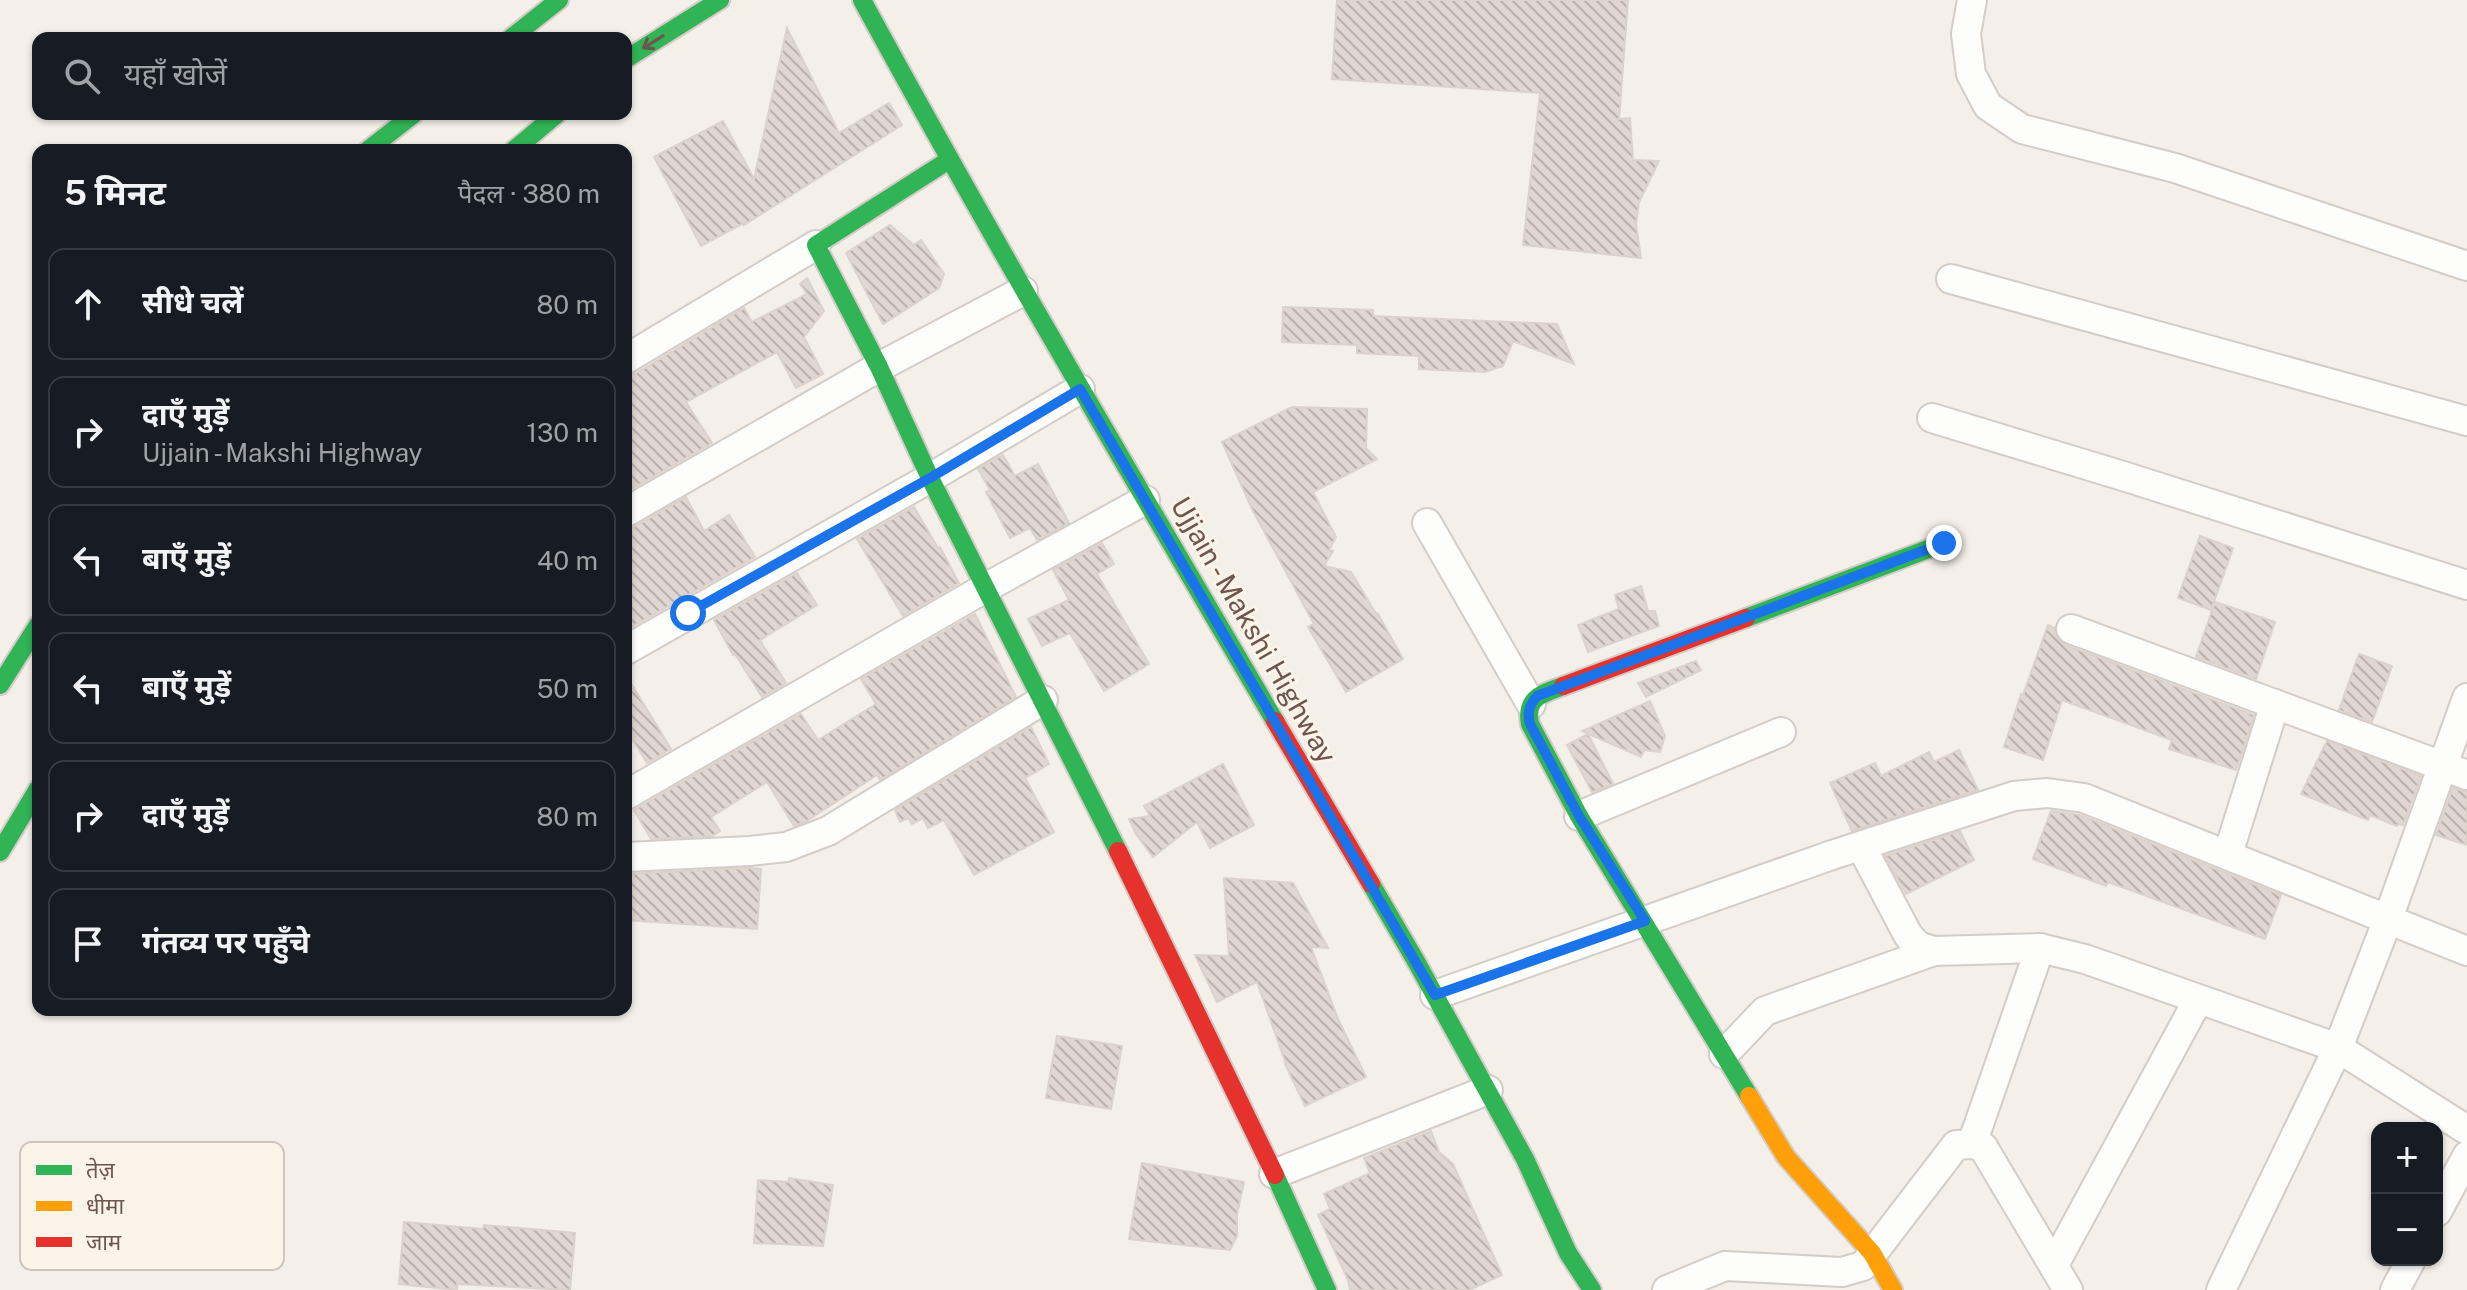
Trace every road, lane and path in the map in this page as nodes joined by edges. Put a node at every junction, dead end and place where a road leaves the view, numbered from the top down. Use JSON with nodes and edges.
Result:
{"nodes":[{"id":1,"x":559,"y":0,"type":"edge"},
{"id":2,"x":720,"y":0,"type":"edge"},
{"id":3,"x":862,"y":0,"type":"edge"},
{"id":4,"x":1972,"y":0,"type":"edge"},
{"id":5,"x":519,"y":32,"type":"edge"},
{"id":6,"x":632,"y":55,"type":"edge"},
{"id":7,"x":406,"y":120,"type":"edge"},
{"id":8,"x":550,"y":120,"type":"edge"},
{"id":9,"x":376,"y":144,"type":"edge"},
{"id":10,"x":521,"y":144,"type":"edge"},
{"id":11,"x":949,"y":160,"type":"junction"},
{"id":12,"x":816,"y":245,"type":"junction"},
{"id":13,"x":2467,"y":266,"type":"edge"},
{"id":14,"x":1951,"y":279,"type":"dead end"},
{"id":15,"x":1023,"y":291,"type":"junction"},
{"id":16,"x":632,"y":355,"type":"edge"},
{"id":17,"x":879,"y":367,"type":"junction"},
{"id":18,"x":1080,"y":389,"type":"junction"},
{"id":19,"x":1932,"y":418,"type":"dead end"},
{"id":20,"x":2467,"y":421,"type":"edge"},
{"id":21,"x":930,"y":478,"type":"junction"},
{"id":22,"x":1145,"y":500,"type":"junction"},
{"id":23,"x":632,"y":509,"type":"edge"},
{"id":24,"x":1427,"y":523,"type":"dead end"},
{"id":25,"x":1944,"y":543,"type":"dead end"},
{"id":26,"x":2467,"y":585,"type":"edge"},
{"id":27,"x":987,"y":587,"type":"junction"},
{"id":28,"x":2071,"y":629,"type":"dead end"},
{"id":29,"x":32,"y":634,"type":"edge"},
{"id":30,"x":632,"y":647,"type":"edge"},
{"id":31,"x":0,"y":685,"type":"edge"},
{"id":32,"x":2467,"y":698,"type":"edge"},
{"id":33,"x":1043,"y":700,"type":"junction"},
{"id":34,"x":1531,"y":704,"type":"junction"},
{"id":35,"x":2275,"y":704,"type":"junction"},
{"id":36,"x":1781,"y":732,"type":"dead end"},
{"id":37,"x":2455,"y":770,"type":"edge"},
{"id":38,"x":632,"y":792,"type":"edge"},
{"id":39,"x":32,"y":799,"type":"edge"},
{"id":40,"x":1579,"y":816,"type":"junction"},
{"id":41,"x":1861,"y":846,"type":"junction"},
{"id":42,"x":0,"y":852,"type":"edge"},
{"id":43,"x":2228,"y":854,"type":"junction"},
{"id":44,"x":632,"y":857,"type":"edge"},
{"id":45,"x":2388,"y":917,"type":"junction"},
{"id":46,"x":1645,"y":921,"type":"junction"},
{"id":47,"x":2040,"y":948,"type":"junction"},
{"id":48,"x":1934,"y":951,"type":"junction"},
{"id":49,"x":2467,"y":951,"type":"edge"},
{"id":50,"x":1435,"y":995,"type":"junction"},
{"id":51,"x":2198,"y":1000,"type":"junction"},
{"id":52,"x":2338,"y":1048,"type":"junction"},
{"id":53,"x":1724,"y":1054,"type":"junction"},
{"id":54,"x":1488,"y":1090,"type":"junction"},
{"id":55,"x":2467,"y":1130,"type":"edge"},
{"id":56,"x":1972,"y":1144,"type":"junction"},
{"id":57,"x":2467,"y":1156,"type":"edge"},
{"id":58,"x":1274,"y":1174,"type":"junction"},
{"id":59,"x":2443,"y":1201,"type":"edge"},
{"id":60,"x":1872,"y":1253,"type":"junction"},
{"id":61,"x":2054,"y":1265,"type":"junction"},
{"id":62,"x":2408,"y":1266,"type":"edge"},
{"id":63,"x":2230,"y":1286,"type":"edge"},
{"id":64,"x":1327,"y":1290,"type":"edge"},
{"id":65,"x":1592,"y":1290,"type":"edge"},
{"id":66,"x":1667,"y":1290,"type":"edge"},
{"id":67,"x":1893,"y":1290,"type":"edge"},
{"id":68,"x":2068,"y":1290,"type":"edge"},
{"id":69,"x":2395,"y":1290,"type":"edge"}],
"edges":[{"from":1,"to":5,"type":"main road"},
{"from":2,"to":6,"type":"main road","one_way":true},
{"from":3,"to":11,"type":"main road","name":"Ujjain - Makshi Highway"},
{"from":4,"to":13,"type":"street"},
{"from":7,"to":9,"type":"main road"},
{"from":8,"to":10,"type":"main road"},
{"from":11,"to":12,"type":"main road"},
{"from":11,"to":15,"type":"main road","name":"Ujjain - Makshi Highway"},
{"from":12,"to":16,"type":"street"},
{"from":12,"to":17,"type":"main road"},
{"from":14,"to":20,"type":"street"},
{"from":15,"to":17,"type":"street"},
{"from":15,"to":18,"type":"main road","name":"Ujjain - Makshi Highway"},
{"from":17,"to":21,"type":"main road"},
{"from":17,"to":23,"type":"street"},
{"from":18,"to":21,"type":"street"},
{"from":18,"to":22,"type":"main road","name":"Ujjain - Makshi Highway"},
{"from":19,"to":26,"type":"street"},
{"from":21,"to":27,"type":"main road"},
{"from":21,"to":30,"type":"street"},
{"from":22,"to":27,"type":"street"},
{"from":22,"to":50,"type":"main road","name":"Ujjain - Makshi Highway"},
{"from":24,"to":34,"type":"street"},
{"from":25,"to":34,"type":"main road"},
{"from":27,"to":33,"type":"main road"},
{"from":27,"to":38,"type":"street"},
{"from":28,"to":35,"type":"street"},
{"from":29,"to":31,"type":"main road"},
{"from":32,"to":37,"type":"street"},
{"from":33,"to":44,"type":"street"},
{"from":33,"to":58,"type":"main road"},
{"from":34,"to":40,"type":"main road"},
{"from":35,"to":37,"type":"street"},
{"from":35,"to":43,"type":"street"},
{"from":36,"to":40,"type":"street"},
{"from":37,"to":45,"type":"street"},
{"from":39,"to":42,"type":"main road"},
{"from":40,"to":46,"type":"main road"},
{"from":41,"to":43,"type":"street"},
{"from":41,"to":46,"type":"street"},
{"from":41,"to":48,"type":"street"},
{"from":43,"to":45,"type":"street"},
{"from":45,"to":49,"type":"street"},
{"from":45,"to":52,"type":"street"},
{"from":46,"to":50,"type":"street"},
{"from":46,"to":53,"type":"main road"},
{"from":47,"to":48,"type":"street"},
{"from":47,"to":51,"type":"street"},
{"from":47,"to":56,"type":"street"},
{"from":48,"to":53,"type":"street"},
{"from":50,"to":54,"type":"main road","name":"Ujjain - Makshi Highway"},
{"from":51,"to":52,"type":"street"},
{"from":51,"to":61,"type":"street"},
{"from":52,"to":55,"type":"street"},
{"from":52,"to":63,"type":"street"},
{"from":53,"to":60,"type":"main road"},
{"from":54,"to":58,"type":"street"},
{"from":54,"to":65,"type":"main road","name":"Ujjain - Makshi Highway"},
{"from":56,"to":60,"type":"street"},
{"from":56,"to":61,"type":"street"},
{"from":57,"to":59,"type":"street"},
{"from":58,"to":64,"type":"main road"},
{"from":60,"to":66,"type":"street"},
{"from":60,"to":67,"type":"main road"},
{"from":61,"to":68,"type":"street"},
{"from":62,"to":69,"type":"street"}]}
